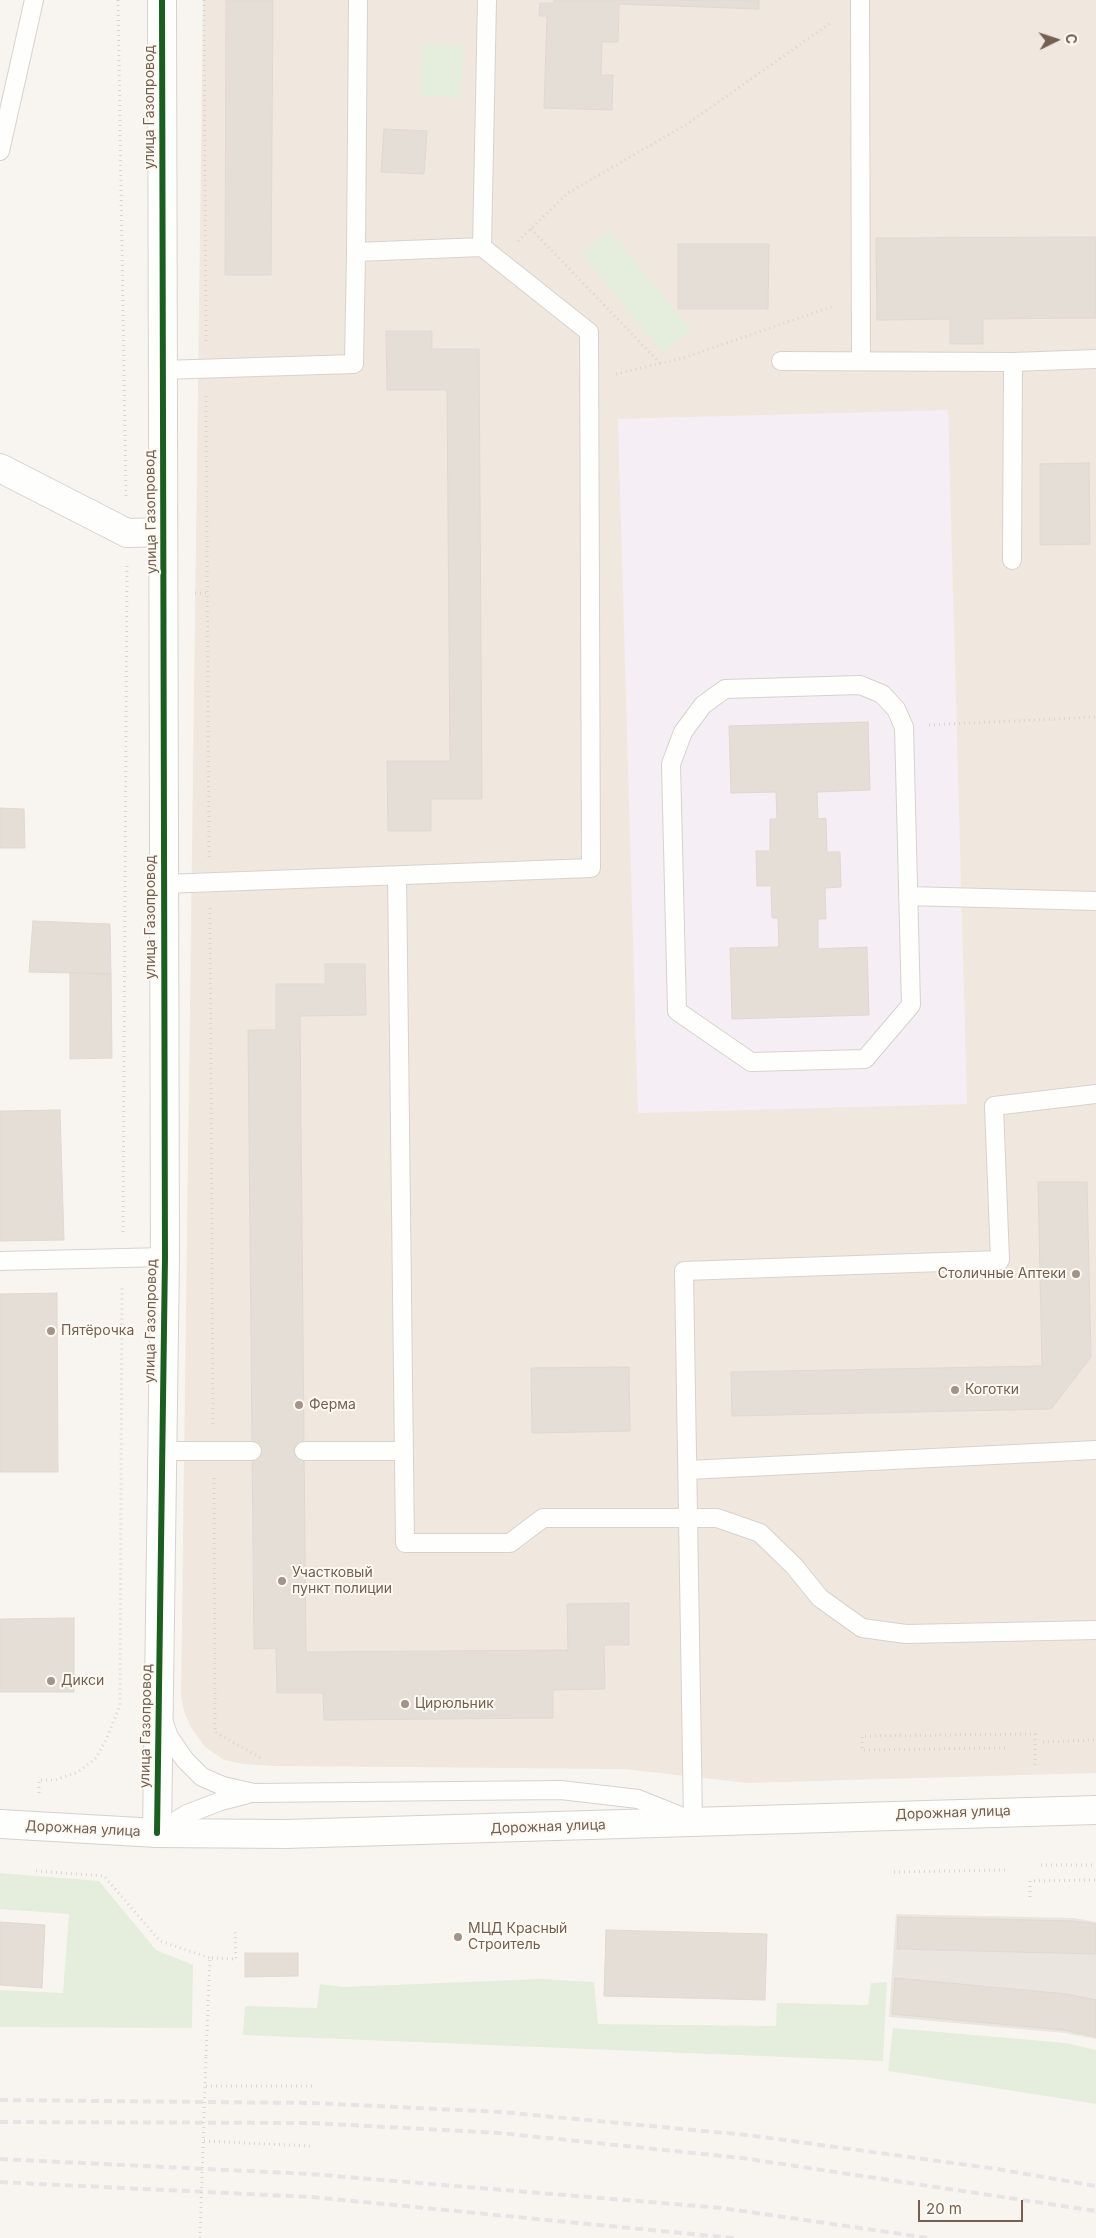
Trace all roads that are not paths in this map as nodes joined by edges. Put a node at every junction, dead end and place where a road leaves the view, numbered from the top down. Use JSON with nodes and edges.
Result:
{"nodes":[{"id":1,"x":34,"y":0,"type":"edge"},
{"id":2,"x":162,"y":0,"type":"edge"},
{"id":3,"x":358,"y":0,"type":"edge"},
{"id":4,"x":487,"y":0,"type":"edge"},
{"id":5,"x":860,"y":1,"type":"edge"},
{"id":6,"x":0,"y":151,"type":"edge"},
{"id":7,"x":482,"y":247,"type":"junction"},
{"id":8,"x":356,"y":252,"type":"junction"},
{"id":9,"x":1096,"y":359,"type":"edge"},
{"id":10,"x":782,"y":361,"type":"dead end"},
{"id":11,"x":861,"y":361,"type":"junction"},
{"id":12,"x":1013,"y":362,"type":"junction"},
{"id":13,"x":162,"y":370,"type":"junction"},
{"id":14,"x":0,"y":468,"type":"edge"},
{"id":15,"x":163,"y":532,"type":"junction"},
{"id":16,"x":1012,"y":560,"type":"dead end"},
{"id":17,"x":397,"y":875,"type":"junction"},
{"id":18,"x":164,"y":884,"type":"junction"},
{"id":19,"x":908,"y":896,"type":"junction"},
{"id":20,"x":1096,"y":901,"type":"edge"},
{"id":21,"x":1096,"y":1094,"type":"edge"},
{"id":22,"x":165,"y":1257,"type":"junction"},
{"id":23,"x":0,"y":1261,"type":"edge"},
{"id":24,"x":1096,"y":1450,"type":"edge"},
{"id":25,"x":252,"y":1451,"type":"dead end"},
{"id":26,"x":304,"y":1451,"type":"dead end"},
{"id":27,"x":404,"y":1451,"type":"junction"},
{"id":28,"x":162,"y":1452,"type":"junction"},
{"id":29,"x":688,"y":1470,"type":"junction"},
{"id":30,"x":689,"y":1518,"type":"junction"},
{"id":31,"x":1096,"y":1630,"type":"edge"},
{"id":32,"x":158,"y":1705,"type":"junction"},
{"id":33,"x":254,"y":1793,"type":"junction"},
{"id":34,"x":1096,"y":1810,"type":"edge"},
{"id":35,"x":693,"y":1821,"type":"junction"},
{"id":36,"x":0,"y":1824,"type":"edge"},
{"id":37,"x":157,"y":1833,"type":"junction"}],
"edges":[{"from":1,"to":6,"type":"lane"},
{"from":2,"to":13,"type":"street","name":"улица Газопровод"},
{"from":3,"to":8,"type":"lane"},
{"from":4,"to":7,"type":"lane"},
{"from":5,"to":11,"type":"lane"},
{"from":7,"to":8,"type":"lane"},
{"from":7,"to":17,"type":"lane"},
{"from":8,"to":13,"type":"lane"},
{"from":9,"to":12,"type":"lane"},
{"from":10,"to":11,"type":"lane"},
{"from":11,"to":12,"type":"lane"},
{"from":12,"to":16,"type":"lane"},
{"from":13,"to":15,"type":"street","name":"улица Газопровод"},
{"from":14,"to":15,"type":"street"},
{"from":15,"to":18,"type":"street","name":"улица Газопровод"},
{"from":17,"to":18,"type":"lane"},
{"from":17,"to":27,"type":"lane"},
{"from":18,"to":22,"type":"street","name":"улица Газопровод"},
{"from":19,"to":19,"type":"lane"},
{"from":19,"to":20,"type":"lane"},
{"from":21,"to":29,"type":"lane"},
{"from":22,"to":23,"type":"lane"},
{"from":22,"to":28,"type":"street","name":"улица Газопровод"},
{"from":24,"to":29,"type":"lane"},
{"from":25,"to":28,"type":"lane"},
{"from":26,"to":27,"type":"lane"},
{"from":27,"to":30,"type":"lane"},
{"from":28,"to":32,"type":"street","name":"улица Газопровод"},
{"from":29,"to":30,"type":"lane"},
{"from":30,"to":31,"type":"lane"},
{"from":30,"to":35,"type":"lane"},
{"from":32,"to":33,"type":"lane"},
{"from":32,"to":37,"type":"street","name":"улица Газопровод"},
{"from":33,"to":35,"type":"lane"},
{"from":33,"to":37,"type":"lane"},
{"from":34,"to":35,"type":"street","name":"Дорожная улица"},
{"from":35,"to":37,"type":"street","name":"Дорожная улица"},
{"from":36,"to":37,"type":"street","name":"Дорожная улица"}]}
